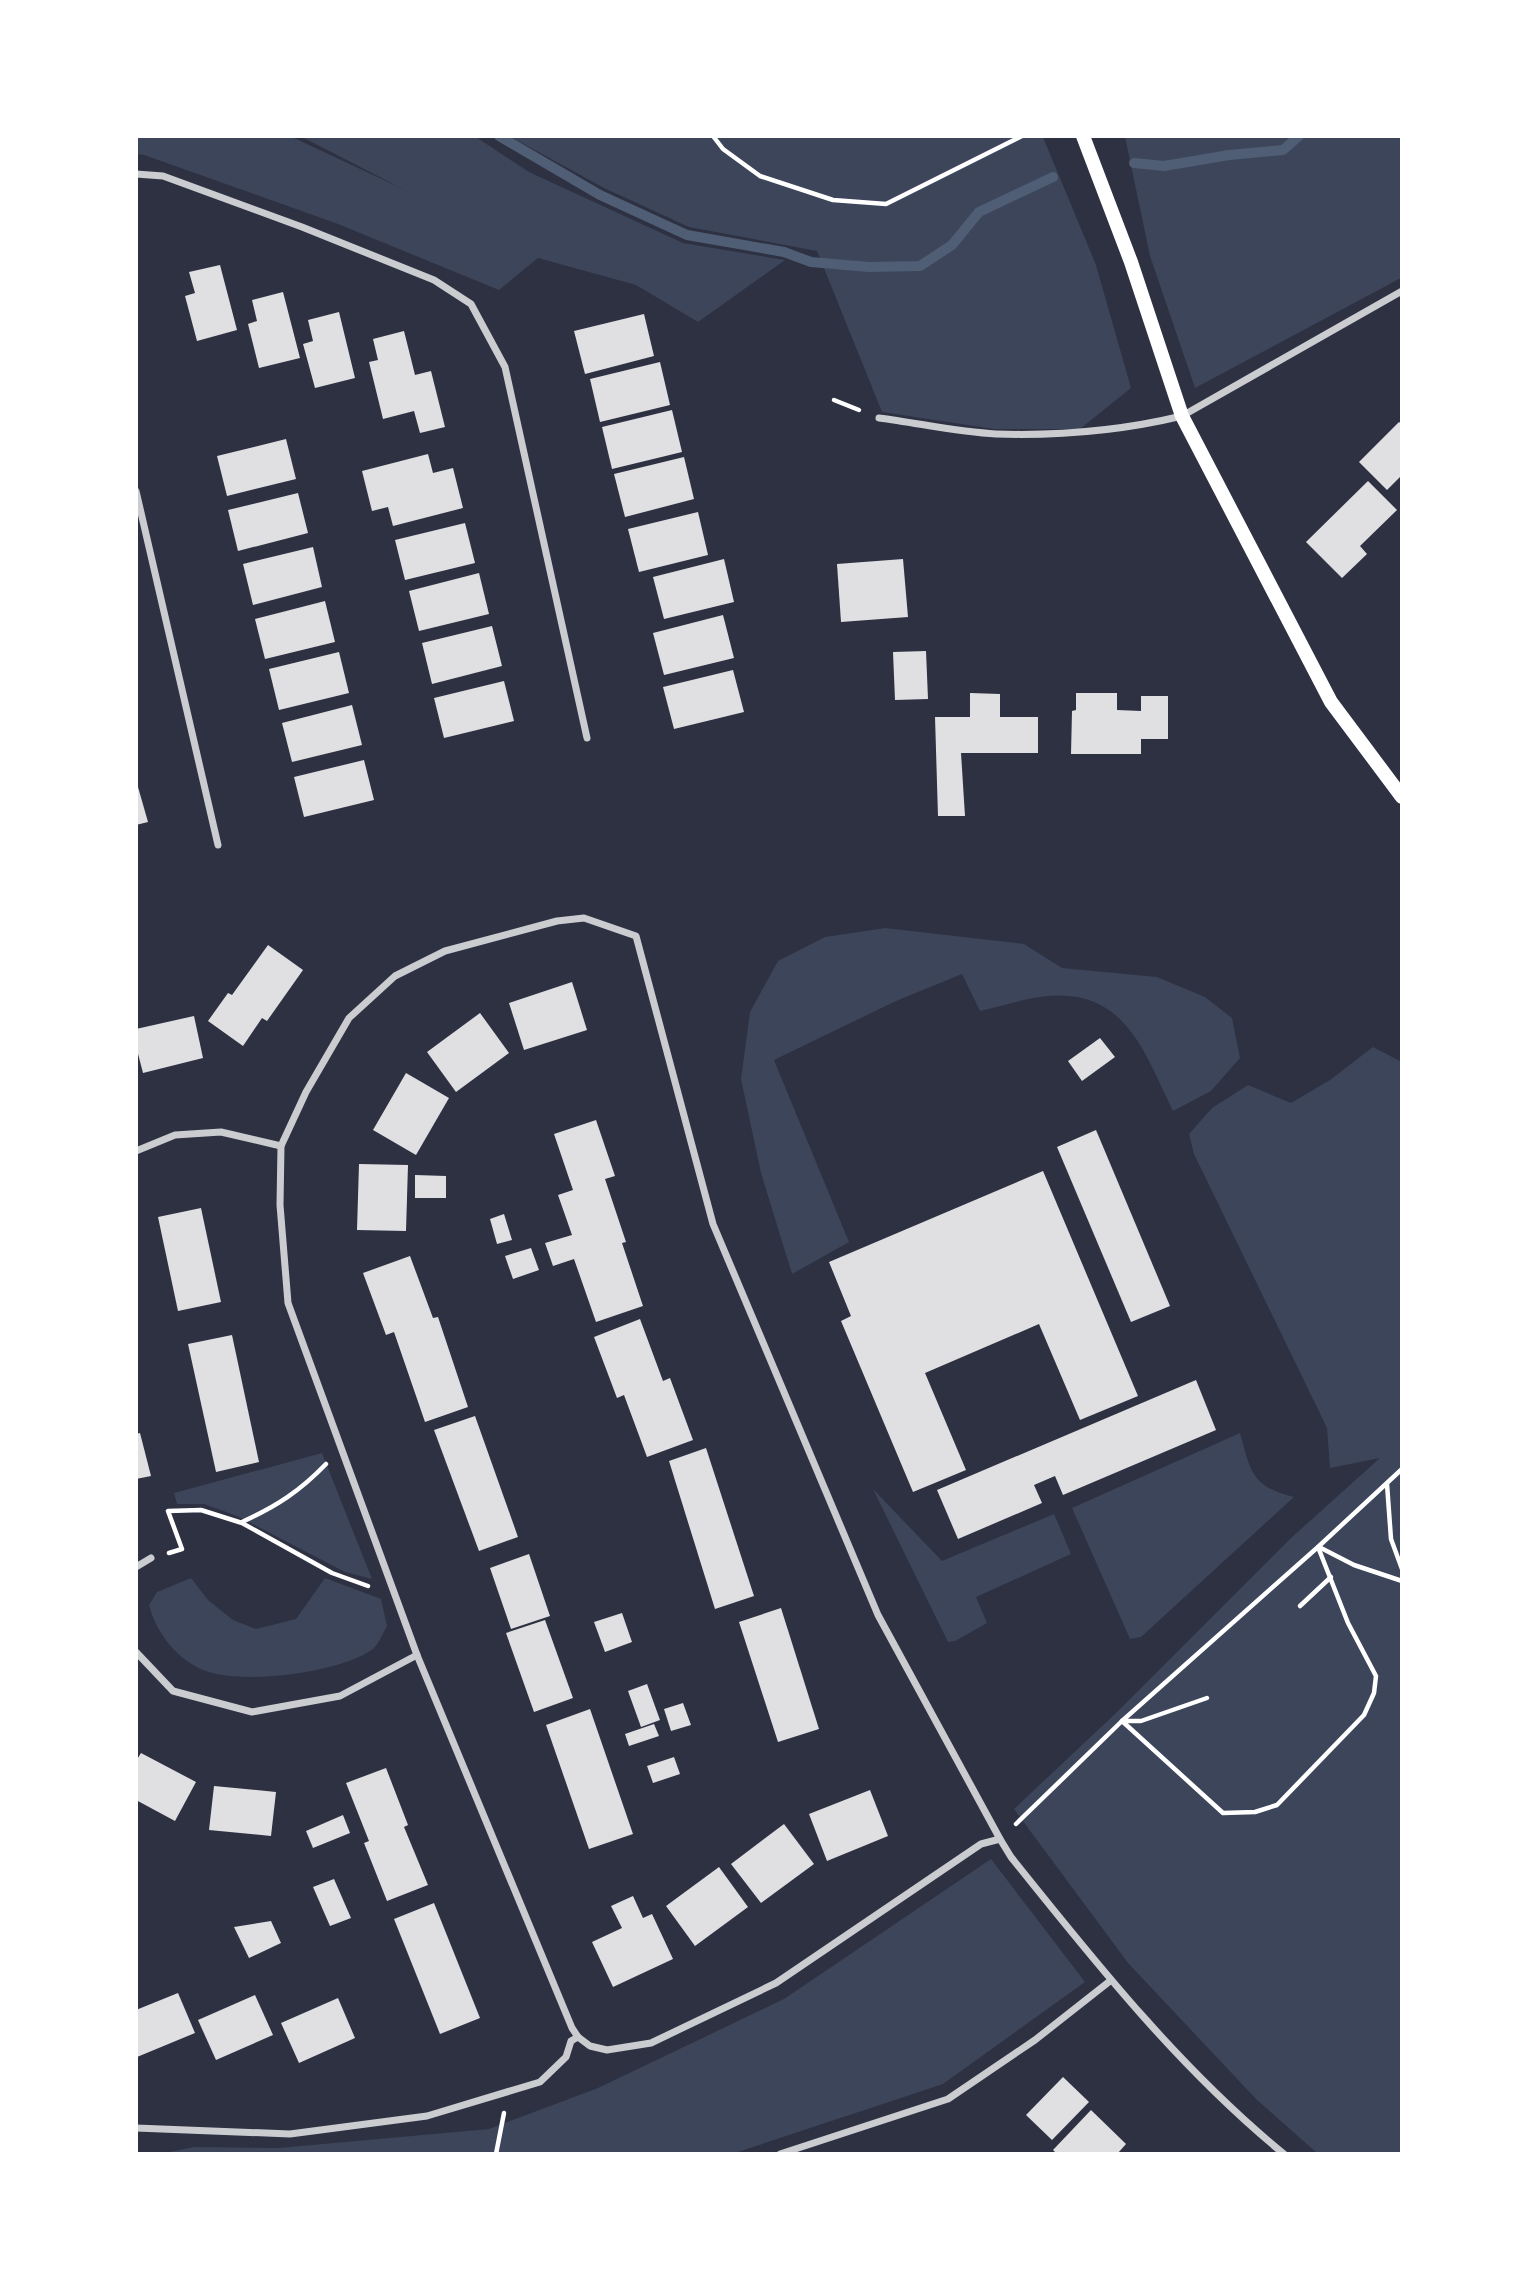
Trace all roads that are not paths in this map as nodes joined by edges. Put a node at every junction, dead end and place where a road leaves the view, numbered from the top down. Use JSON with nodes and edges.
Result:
{"nodes":[{"id":1,"x":1083,"y":136,"type":"edge"},
{"id":2,"x":136,"y":174,"type":"edge"},
{"id":3,"x":1402,"y":291,"type":"edge"},
{"id":4,"x":1182,"y":416,"type":"junction"},
{"id":5,"x":879,"y":418,"type":"dead end"},
{"id":6,"x":136,"y":491,"type":"edge"},
{"id":7,"x":587,"y":738,"type":"dead end"},
{"id":8,"x":1402,"y":797,"type":"edge"},
{"id":9,"x":218,"y":845,"type":"dead end"},
{"id":10,"x":281,"y":1146,"type":"junction"},
{"id":11,"x":136,"y":1151,"type":"edge"},
{"id":12,"x":151,"y":1558,"type":"road end"},
{"id":13,"x":136,"y":1567,"type":"edge"},
{"id":14,"x":136,"y":1652,"type":"edge"},
{"id":15,"x":417,"y":1656,"type":"junction"},
{"id":16,"x":1000,"y":1839,"type":"junction"},
{"id":17,"x":1110,"y":1981,"type":"junction"},
{"id":18,"x":578,"y":2037,"type":"junction"},
{"id":19,"x":136,"y":2128,"type":"edge"},
{"id":20,"x":780,"y":2154,"type":"edge"},
{"id":21,"x":1284,"y":2154,"type":"edge"}],
"edges":[{"from":1,"to":4,"type":"main road"},
{"from":2,"to":7,"type":"street"},
{"from":3,"to":4,"type":"street"},
{"from":4,"to":5,"type":"street"},
{"from":4,"to":8,"type":"main road"},
{"from":6,"to":9,"type":"street"},
{"from":10,"to":11,"type":"street"},
{"from":10,"to":15,"type":"street"},
{"from":10,"to":16,"type":"street"},
{"from":12,"to":13,"type":"street"},
{"from":14,"to":15,"type":"street"},
{"from":15,"to":18,"type":"street"},
{"from":16,"to":17,"type":"street"},
{"from":16,"to":18,"type":"street"},
{"from":17,"to":20,"type":"street"},
{"from":17,"to":21,"type":"street"},
{"from":18,"to":19,"type":"street"}]}
